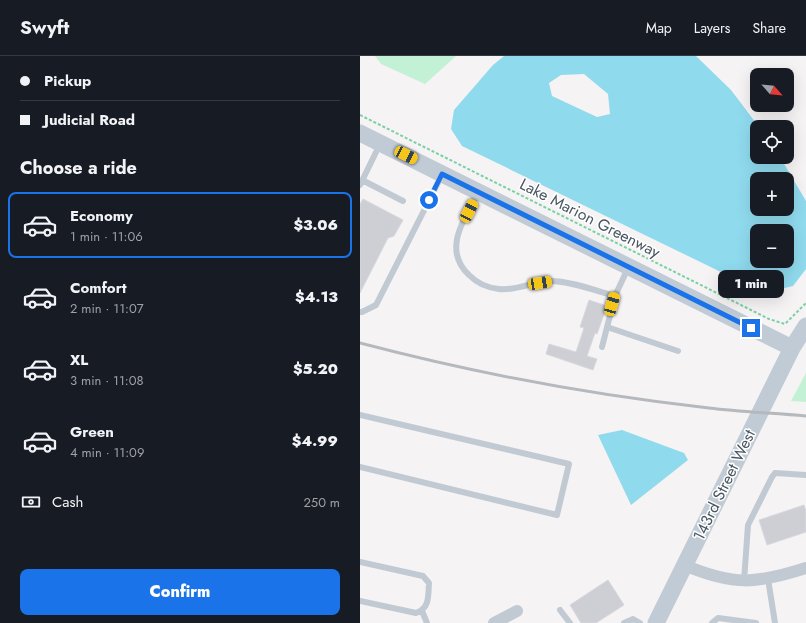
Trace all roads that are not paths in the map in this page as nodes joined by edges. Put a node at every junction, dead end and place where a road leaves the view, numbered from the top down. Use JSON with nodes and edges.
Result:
{"nodes":[{"id":1,"x":360,"y":133,"type":"edge"},
{"id":2,"x":381,"y":143,"type":"junction"},
{"id":3,"x":442,"y":174,"type":"junction"},
{"id":4,"x":361,"y":182,"type":"edge"},
{"id":5,"x":478,"y":192,"type":"junction"},
{"id":6,"x":403,"y":201,"type":"dead end"},
{"id":7,"x":629,"y":267,"type":"junction"},
{"id":8,"x":615,"y":296,"type":"junction"},
{"id":9,"x":360,"y":312,"type":"edge"},
{"id":10,"x":806,"y":326,"type":"edge"},
{"id":11,"x":607,"y":327,"type":"junction"},
{"id":12,"x":602,"y":347,"type":"dead end"},
{"id":13,"x":792,"y":348,"type":"junction"},
{"id":14,"x":678,"y":351,"type":"dead end"},
{"id":15,"x":360,"y":415,"type":"edge"},
{"id":16,"x":360,"y":467,"type":"edge"},
{"id":17,"x":806,"y":475,"type":"edge"},
{"id":18,"x":360,"y":562,"type":"edge"},
{"id":19,"x":684,"y":565,"type":"junction"},
{"id":20,"x":806,"y":568,"type":"edge"},
{"id":21,"x":768,"y":579,"type":"junction"},
{"id":22,"x":744,"y":581,"type":"junction"},
{"id":23,"x":360,"y":601,"type":"edge"},
{"id":24,"x":560,"y":610,"type":"dead end"},
{"id":25,"x":422,"y":611,"type":"junction"},
{"id":26,"x":517,"y":611,"type":"dead end"},
{"id":27,"x":427,"y":623,"type":"edge"},
{"id":28,"x":494,"y":623,"type":"edge"},
{"id":29,"x":570,"y":623,"type":"edge"},
{"id":30,"x":624,"y":623,"type":"edge"},
{"id":31,"x":640,"y":623,"type":"edge"},
{"id":32,"x":656,"y":623,"type":"edge"},
{"id":33,"x":712,"y":623,"type":"edge"},
{"id":34,"x":756,"y":623,"type":"edge"},
{"id":35,"x":775,"y":623,"type":"edge"}],
"edges":[{"from":1,"to":2,"type":"street"},
{"from":2,"to":3,"type":"street"},
{"from":2,"to":4,"type":"lane"},
{"from":3,"to":5,"type":"street"},
{"from":3,"to":9,"type":"lane"},
{"from":4,"to":6,"type":"lane"},
{"from":5,"to":7,"type":"street"},
{"from":5,"to":8,"type":"lane"},
{"from":7,"to":8,"type":"lane"},
{"from":7,"to":13,"type":"street"},
{"from":8,"to":11,"type":"lane"},
{"from":10,"to":13,"type":"street","name":"143rd Street West"},
{"from":11,"to":12,"type":"lane"},
{"from":11,"to":14,"type":"lane"},
{"from":13,"to":19,"type":"street","name":"143rd Street West"},
{"from":15,"to":16,"type":"lane"},
{"from":17,"to":22,"type":"lane"},
{"from":18,"to":25,"type":"lane"},
{"from":19,"to":22,"type":"street"},
{"from":19,"to":32,"type":"street","name":"143rd Street West"},
{"from":20,"to":21,"type":"street"},
{"from":21,"to":22,"type":"street"},
{"from":21,"to":35,"type":"lane"},
{"from":23,"to":25,"type":"lane"},
{"from":24,"to":29,"type":"lane"},
{"from":25,"to":27,"type":"lane"},
{"from":26,"to":28,"type":"street"},
{"from":30,"to":31,"type":"lane"},
{"from":33,"to":34,"type":"lane"}]}
